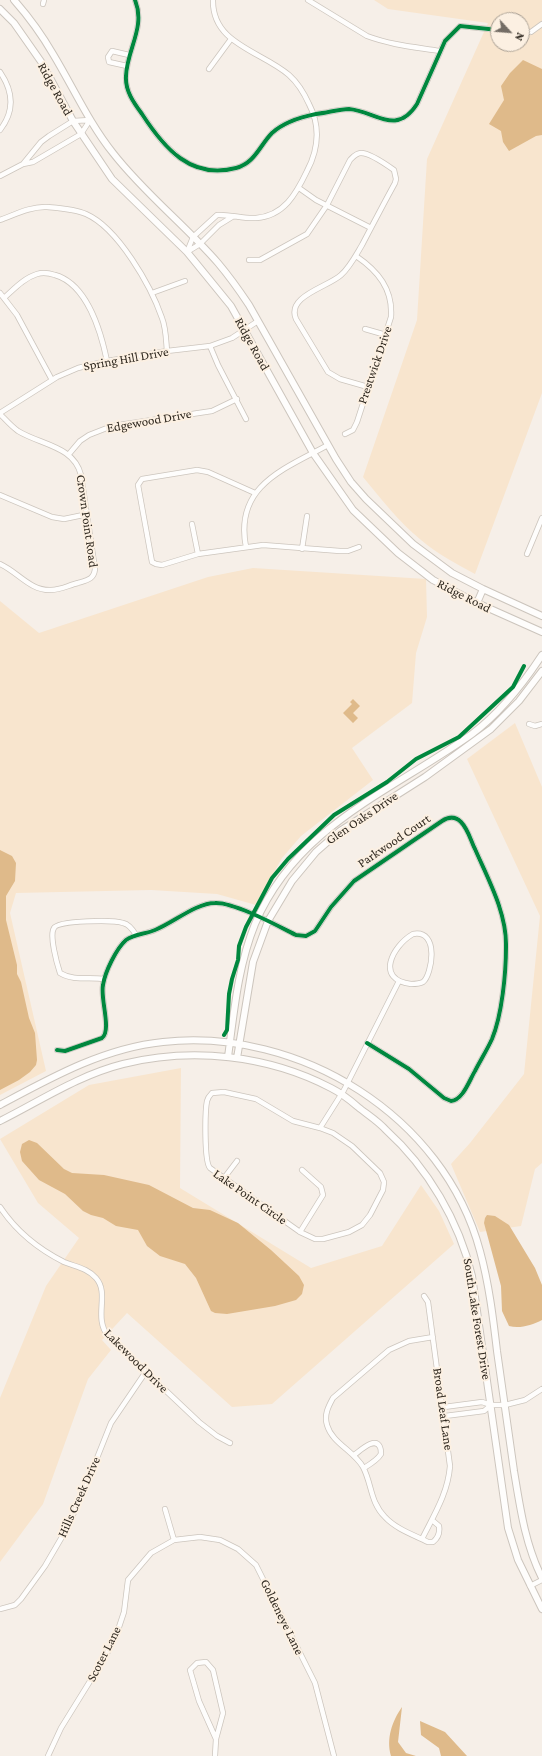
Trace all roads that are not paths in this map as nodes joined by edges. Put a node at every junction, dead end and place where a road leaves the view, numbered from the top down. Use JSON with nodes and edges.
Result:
{"nodes":[{"id":1,"x":14,"y":0,"type":"edge"},
{"id":2,"x":135,"y":0,"type":"edge"},
{"id":3,"x":213,"y":0,"type":"edge"},
{"id":4,"x":308,"y":0,"type":"edge"},
{"id":5,"x":0,"y":8,"type":"edge"},
{"id":6,"x":542,"y":24,"type":"edge"},
{"id":7,"x":490,"y":29,"type":"edge"},
{"id":8,"x":530,"y":32,"type":"edge"},
{"id":9,"x":231,"y":39,"type":"junction"},
{"id":10,"x":440,"y":51,"type":"junction"},
{"id":11,"x":129,"y":55,"type":"junction"},
{"id":12,"x":127,"y":66,"type":"junction"},
{"id":13,"x":209,"y":69,"type":"dead end"},
{"id":14,"x":0,"y":72,"type":"edge"},
{"id":15,"x":314,"y":115,"type":"junction"},
{"id":16,"x":90,"y":120,"type":"junction"},
{"id":17,"x":73,"y":121,"type":"junction"},
{"id":18,"x":0,"y":130,"type":"edge"},
{"id":19,"x":81,"y":134,"type":"junction"},
{"id":20,"x":23,"y":164,"type":"junction"},
{"id":21,"x":0,"y":176,"type":"edge"},
{"id":22,"x":299,"y":188,"type":"junction"},
{"id":23,"x":327,"y":205,"type":"junction"},
{"id":24,"x":232,"y":217,"type":"junction"},
{"id":25,"x":0,"y":220,"type":"edge"},
{"id":26,"x":371,"y":228,"type":"junction"},
{"id":27,"x":193,"y":237,"type":"junction"},
{"id":28,"x":200,"y":244,"type":"junction"},
{"id":29,"x":187,"y":252,"type":"junction"},
{"id":30,"x":356,"y":256,"type":"junction"},
{"id":31,"x":249,"y":260,"type":"dead end"},
{"id":32,"x":185,"y":281,"type":"dead end"},
{"id":33,"x":0,"y":293,"type":"edge"},
{"id":34,"x":152,"y":293,"type":"junction"},
{"id":35,"x":4,"y":297,"type":"junction"},
{"id":36,"x":258,"y":321,"type":"junction"},
{"id":37,"x":365,"y":329,"type":"dead end"},
{"id":38,"x":245,"y":330,"type":"junction"},
{"id":39,"x":386,"y":335,"type":"junction"},
{"id":40,"x":210,"y":346,"type":"junction"},
{"id":41,"x":167,"y":351,"type":"junction"},
{"id":42,"x":107,"y":361,"type":"junction"},
{"id":43,"x":52,"y":380,"type":"junction"},
{"id":44,"x":368,"y":387,"type":"junction"},
{"id":45,"x":237,"y":399,"type":"junction"},
{"id":46,"x":0,"y":414,"type":"edge"},
{"id":47,"x":246,"y":418,"type":"dead end"},
{"id":48,"x":345,"y":434,"type":"dead end"},
{"id":49,"x":328,"y":445,"type":"junction"},
{"id":50,"x":313,"y":453,"type":"junction"},
{"id":51,"x":69,"y":454,"type":"junction"},
{"id":52,"x":255,"y":493,"type":"junction"},
{"id":53,"x":0,"y":495,"type":"edge"},
{"id":54,"x":88,"y":514,"type":"junction"},
{"id":55,"x":307,"y":516,"type":"dead end"},
{"id":56,"x":542,"y":518,"type":"edge"},
{"id":57,"x":192,"y":524,"type":"dead end"},
{"id":58,"x":246,"y":547,"type":"junction"},
{"id":59,"x":358,"y":547,"type":"dead end"},
{"id":60,"x":302,"y":549,"type":"junction"},
{"id":61,"x":198,"y":554,"type":"junction"},
{"id":62,"x":527,"y":554,"type":"dead end"},
{"id":63,"x":0,"y":564,"type":"edge"},
{"id":64,"x":483,"y":589,"type":"junction"},
{"id":65,"x":476,"y":603,"type":"junction"},
{"id":66,"x":542,"y":616,"type":"edge"},
{"id":67,"x":542,"y":632,"type":"edge"},
{"id":68,"x":542,"y":655,"type":"edge"},
{"id":69,"x":542,"y":671,"type":"edge"},
{"id":70,"x":529,"y":724,"type":"dead end"},
{"id":71,"x":542,"y":724,"type":"edge"},
{"id":72,"x":467,"y":737,"type":"junction"},
{"id":73,"x":471,"y":743,"type":"junction"},
{"id":74,"x":258,"y":917,"type":"junction"},
{"id":75,"x":268,"y":921,"type":"junction"},
{"id":76,"x":136,"y":936,"type":"junction"},
{"id":77,"x":104,"y":979,"type":"junction"},
{"id":78,"x":399,"y":981,"type":"junction"},
{"id":79,"x":230,"y":1042,"type":"junction"},
{"id":80,"x":367,"y":1043,"type":"junction"},
{"id":81,"x":240,"y":1044,"type":"junction"},
{"id":82,"x":57,"y":1050,"type":"dead end"},
{"id":83,"x":228,"y":1057,"type":"junction"},
{"id":84,"x":237,"y":1058,"type":"junction"},
{"id":85,"x":347,"y":1082,"type":"junction"},
{"id":86,"x":341,"y":1094,"type":"junction"},
{"id":87,"x":0,"y":1105,"type":"edge"},
{"id":88,"x":0,"y":1121,"type":"edge"},
{"id":89,"x":320,"y":1128,"type":"junction"},
{"id":90,"x":236,"y":1161,"type":"dead end"},
{"id":91,"x":302,"y":1170,"type":"dead end"},
{"id":92,"x":224,"y":1178,"type":"junction"},
{"id":93,"x":0,"y":1206,"type":"edge"},
{"id":94,"x":300,"y":1232,"type":"junction"},
{"id":95,"x":424,"y":1296,"type":"dead end"},
{"id":96,"x":432,"y":1338,"type":"junction"},
{"id":97,"x":145,"y":1373,"type":"junction"},
{"id":98,"x":542,"y":1389,"type":"edge"},
{"id":99,"x":491,"y":1405,"type":"junction"},
{"id":100,"x":505,"y":1405,"type":"junction"},
{"id":101,"x":444,"y":1407,"type":"junction"},
{"id":102,"x":445,"y":1416,"type":"junction"},
{"id":103,"x":230,"y":1443,"type":"dead end"},
{"id":104,"x":354,"y":1455,"type":"junction"},
{"id":105,"x":364,"y":1468,"type":"junction"},
{"id":106,"x":165,"y":1509,"type":"dead end"},
{"id":107,"x":432,"y":1520,"type":"junction"},
{"id":108,"x":422,"y":1539,"type":"junction"},
{"id":109,"x":174,"y":1540,"type":"junction"},
{"id":110,"x":542,"y":1579,"type":"edge"},
{"id":111,"x":530,"y":1586,"type":"junction"},
{"id":112,"x":542,"y":1608,"type":"edge"},
{"id":113,"x":0,"y":1609,"type":"edge"},
{"id":114,"x":216,"y":1739,"type":"junction"},
{"id":115,"x":48,"y":1756,"type":"edge"},
{"id":116,"x":216,"y":1756,"type":"edge"},
{"id":117,"x":334,"y":1756,"type":"edge"}],
"edges":[{"from":1,"to":16,"type":"main road","name":"Ridge Road"},
{"from":2,"to":11,"type":"street"},
{"from":3,"to":9,"type":"street"},
{"from":4,"to":10,"type":"street"},
{"from":5,"to":17,"type":"main road","name":"Ridge Road"},
{"from":6,"to":8,"type":"street"},
{"from":7,"to":10,"type":"street"},
{"from":9,"to":13,"type":"street"},
{"from":9,"to":15,"type":"street"},
{"from":10,"to":15,"type":"street"},
{"from":11,"to":12,"type":"street"},
{"from":11,"to":12,"type":"street"},
{"from":12,"to":15,"type":"street"},
{"from":14,"to":18,"type":"street"},
{"from":15,"to":22,"type":"street"},
{"from":16,"to":17,"type":"street"},
{"from":16,"to":19,"type":"street"},
{"from":16,"to":27,"type":"main road","name":"Ridge Road"},
{"from":17,"to":19,"type":"main road","name":"Ridge Road"},
{"from":17,"to":20,"type":"street"},
{"from":19,"to":20,"type":"street"},
{"from":19,"to":29,"type":"main road","name":"Ridge Road"},
{"from":20,"to":21,"type":"street"},
{"from":22,"to":23,"type":"street"},
{"from":22,"to":24,"type":"street"},
{"from":23,"to":26,"type":"street"},
{"from":23,"to":26,"type":"street"},
{"from":23,"to":31,"type":"street"},
{"from":24,"to":27,"type":"street"},
{"from":24,"to":28,"type":"street"},
{"from":25,"to":34,"type":"street"},
{"from":26,"to":30,"type":"street"},
{"from":27,"to":28,"type":"main road","name":"Ridge Road"},
{"from":27,"to":29,"type":"street"},
{"from":28,"to":29,"type":"street"},
{"from":28,"to":36,"type":"main road","name":"Ridge Road"},
{"from":29,"to":38,"type":"main road","name":"Ridge Road"},
{"from":30,"to":39,"type":"street","name":"Prestwick Drive"},
{"from":30,"to":44,"type":"street"},
{"from":32,"to":34,"type":"street"},
{"from":33,"to":35,"type":"street"},
{"from":34,"to":41,"type":"street"},
{"from":35,"to":42,"type":"street"},
{"from":35,"to":43,"type":"street"},
{"from":36,"to":38,"type":"street","name":"Spring Hill Drive"},
{"from":36,"to":49,"type":"main road","name":"Ridge Road"},
{"from":37,"to":39,"type":"street"},
{"from":38,"to":40,"type":"street","name":"Spring Hill Drive"},
{"from":38,"to":50,"type":"main road","name":"Ridge Road"},
{"from":39,"to":44,"type":"street","name":"Prestwick Drive"},
{"from":40,"to":41,"type":"street","name":"Spring Hill Drive"},
{"from":40,"to":45,"type":"street"},
{"from":41,"to":42,"type":"street","name":"Spring Hill Drive"},
{"from":42,"to":43,"type":"street","name":"Spring Hill Drive"},
{"from":43,"to":46,"type":"street","name":"Spring Hill Drive"},
{"from":44,"to":48,"type":"street","name":"Prestwick Drive"},
{"from":45,"to":47,"type":"street"},
{"from":45,"to":51,"type":"street","name":"Edgewood Drive"},
{"from":46,"to":51,"type":"street"},
{"from":49,"to":50,"type":"street"},
{"from":49,"to":64,"type":"main road","name":"Ridge Road"},
{"from":50,"to":52,"type":"street"},
{"from":50,"to":65,"type":"main road","name":"Ridge Road"},
{"from":51,"to":54,"type":"street","name":"Crown Point Road"},
{"from":52,"to":58,"type":"street"},
{"from":52,"to":61,"type":"street"},
{"from":53,"to":54,"type":"street"},
{"from":54,"to":63,"type":"street","name":"Crown Point Road"},
{"from":55,"to":60,"type":"street"},
{"from":56,"to":62,"type":"street"},
{"from":57,"to":61,"type":"street"},
{"from":58,"to":60,"type":"street"},
{"from":58,"to":61,"type":"street"},
{"from":59,"to":60,"type":"street"},
{"from":64,"to":65,"type":"main road"},
{"from":64,"to":66,"type":"main road","name":"Ridge Road"},
{"from":65,"to":67,"type":"main road","name":"Ridge Road"},
{"from":68,"to":72,"type":"main road","name":"Glen Oaks Drive"},
{"from":69,"to":73,"type":"main road","name":"Glen Oaks Drive"},
{"from":70,"to":71,"type":"street"},
{"from":72,"to":73,"type":"main road"},
{"from":72,"to":74,"type":"main road","name":"Glen Oaks Drive"},
{"from":73,"to":75,"type":"main road","name":"Glen Oaks Drive"},
{"from":74,"to":75,"type":"street","name":"Parkwood Court"},
{"from":74,"to":76,"type":"street","name":"Parkwood Court"},
{"from":74,"to":79,"type":"main road","name":"Glen Oaks Drive"},
{"from":75,"to":80,"type":"street","name":"Parkwood Court"},
{"from":75,"to":81,"type":"main road","name":"Glen Oaks Drive"},
{"from":76,"to":77,"type":"street","name":"Parkwood Court"},
{"from":76,"to":77,"type":"street"},
{"from":77,"to":82,"type":"street","name":"Parkwood Court"},
{"from":78,"to":78,"type":"street"},
{"from":78,"to":80,"type":"street"},
{"from":79,"to":81,"type":"main road","name":"South Lake Forest Drive"},
{"from":79,"to":83,"type":"main road","name":"Glen Oaks Drive"},
{"from":79,"to":87,"type":"main road","name":"South Lake Forest Drive"},
{"from":80,"to":85,"type":"street"},
{"from":81,"to":84,"type":"main road","name":"Glen Oaks Drive"},
{"from":81,"to":85,"type":"main road","name":"South Lake Forest Drive"},
{"from":83,"to":84,"type":"main road","name":"South Lake Forest Drive"},
{"from":83,"to":88,"type":"main road","name":"South Lake Forest Drive"},
{"from":84,"to":86,"type":"main road","name":"South Lake Forest Drive"},
{"from":85,"to":86,"type":"street"},
{"from":85,"to":100,"type":"main road","name":"South Lake Forest Drive"},
{"from":86,"to":89,"type":"street"},
{"from":86,"to":99,"type":"main road","name":"South Lake Forest Drive"},
{"from":89,"to":92,"type":"street","name":"Lake Point Circle"},
{"from":89,"to":94,"type":"street","name":"Lake Point Circle"},
{"from":90,"to":92,"type":"street"},
{"from":91,"to":94,"type":"street"},
{"from":92,"to":94,"type":"street","name":"Lake Point Circle"},
{"from":93,"to":97,"type":"street","name":"Lakewood Drive"},
{"from":95,"to":96,"type":"street","name":"Broad Leaf Lane"},
{"from":96,"to":101,"type":"street","name":"Broad Leaf Lane"},
{"from":96,"to":104,"type":"street"},
{"from":97,"to":103,"type":"street","name":"Lakewood Drive"},
{"from":97,"to":113,"type":"street","name":"Hills Creek Drive"},
{"from":98,"to":100,"type":"street"},
{"from":99,"to":100,"type":"street"},
{"from":99,"to":101,"type":"street"},
{"from":99,"to":102,"type":"street"},
{"from":99,"to":111,"type":"main road","name":"South Lake Forest Drive"},
{"from":100,"to":110,"type":"main road","name":"South Lake Forest Drive"},
{"from":101,"to":102,"type":"street","name":"Broad Leaf Lane"},
{"from":102,"to":107,"type":"street","name":"Broad Leaf Lane"},
{"from":104,"to":105,"type":"street"},
{"from":104,"to":105,"type":"street"},
{"from":105,"to":108,"type":"street"},
{"from":106,"to":109,"type":"street"},
{"from":107,"to":108,"type":"street","name":"Broad Leaf Lane"},
{"from":107,"to":108,"type":"street"},
{"from":109,"to":115,"type":"street","name":"Scoter Lane"},
{"from":109,"to":117,"type":"street","name":"Goldeneye Lane"},
{"from":110,"to":111,"type":"street"},
{"from":111,"to":112,"type":"main road","name":"South Lake Forest Drive"},
{"from":114,"to":114,"type":"street"},
{"from":114,"to":116,"type":"street"}]}
